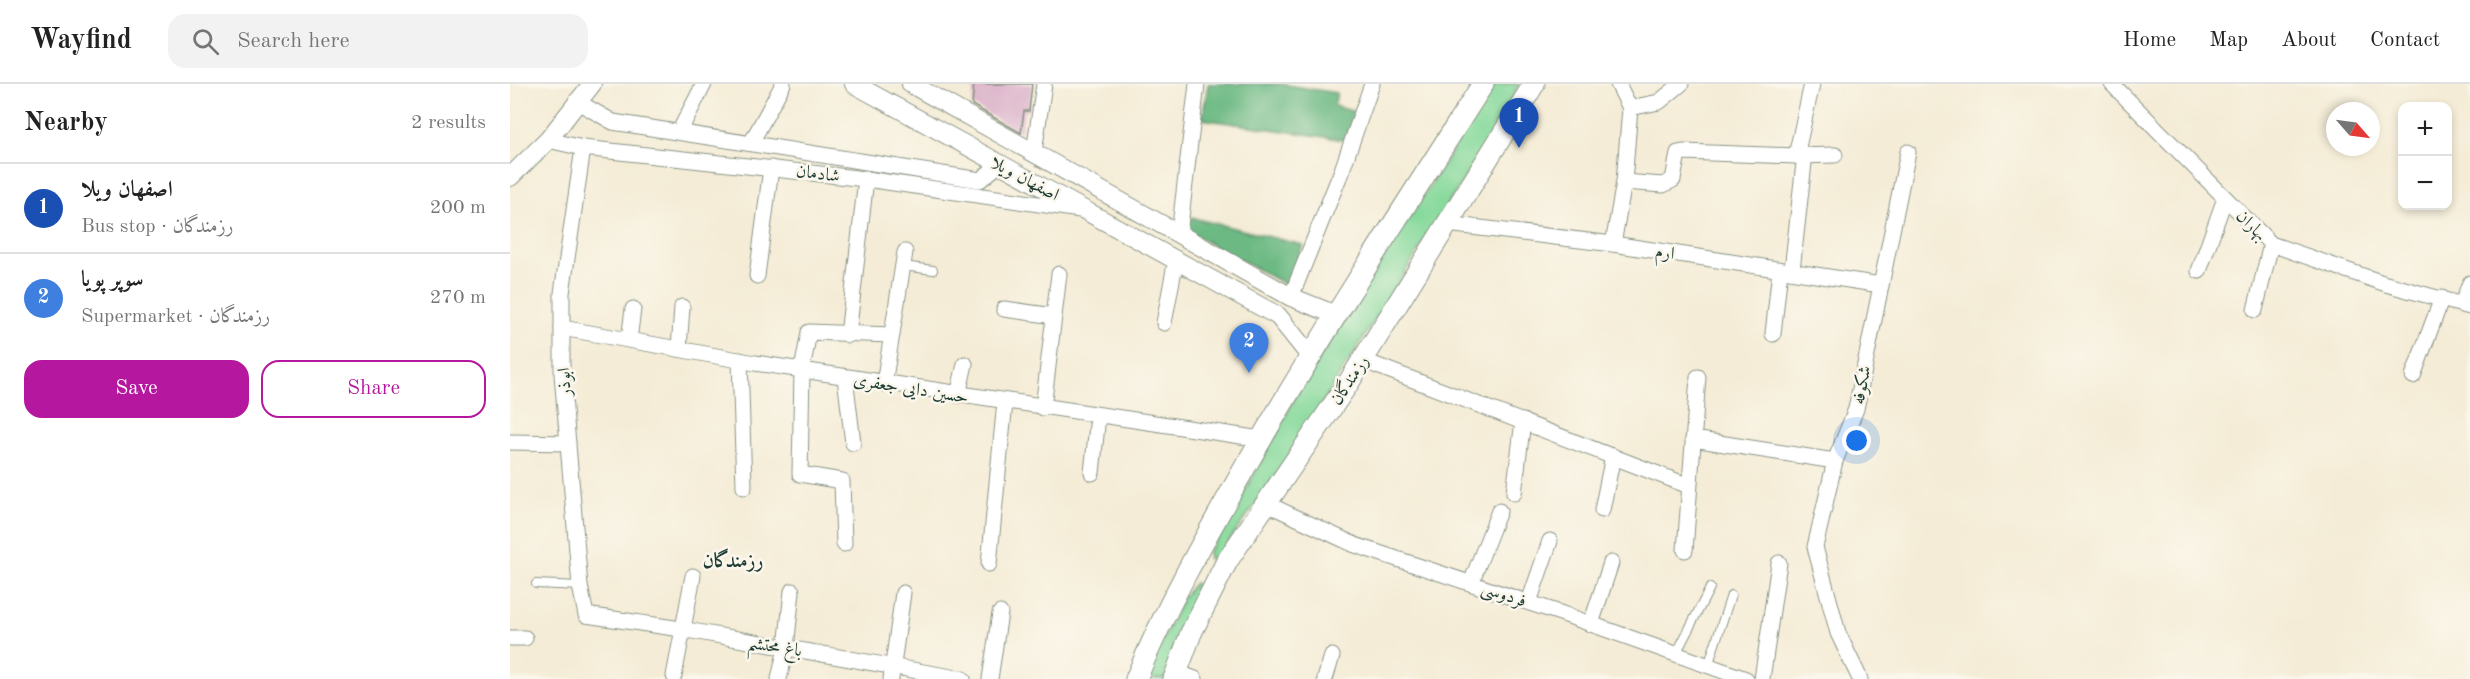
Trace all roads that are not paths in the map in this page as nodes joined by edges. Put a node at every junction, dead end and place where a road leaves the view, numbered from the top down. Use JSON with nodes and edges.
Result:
{"nodes":[{"id":1,"x":592,"y":84,"type":"edge"},
{"id":2,"x":704,"y":84,"type":"edge"},
{"id":3,"x":783,"y":84,"type":"edge"},
{"id":4,"x":854,"y":84,"type":"edge"},
{"id":5,"x":911,"y":84,"type":"edge"},
{"id":6,"x":1044,"y":84,"type":"edge"},
{"id":7,"x":1197,"y":84,"type":"edge"},
{"id":8,"x":1372,"y":84,"type":"edge"},
{"id":9,"x":1483,"y":84,"type":"edge"},
{"id":10,"x":1534,"y":84,"type":"edge"},
{"id":11,"x":1618,"y":84,"type":"edge"},
{"id":12,"x":1681,"y":84,"type":"edge"},
{"id":13,"x":1812,"y":84,"type":"edge"},
{"id":14,"x":2112,"y":84,"type":"edge"},
{"id":15,"x":576,"y":101,"type":"junction"},
{"id":16,"x":1630,"y":108,"type":"junction"},
{"id":17,"x":679,"y":132,"type":"junction"},
{"id":18,"x":548,"y":140,"type":"junction"},
{"id":19,"x":751,"y":143,"type":"junction"},
{"id":20,"x":583,"y":148,"type":"junction"},
{"id":21,"x":1034,"y":152,"type":"junction"},
{"id":22,"x":1908,"y":152,"type":"dead end"},
{"id":23,"x":1800,"y":155,"type":"junction"},
{"id":24,"x":1835,"y":155,"type":"dead end"},
{"id":25,"x":1000,"y":164,"type":"junction"},
{"id":26,"x":771,"y":168,"type":"junction"},
{"id":27,"x":510,"y":177,"type":"edge"},
{"id":28,"x":866,"y":179,"type":"junction"},
{"id":29,"x":1624,"y":182,"type":"junction"},
{"id":30,"x":2225,"y":198,"type":"junction"},
{"id":31,"x":1087,"y":211,"type":"junction"},
{"id":32,"x":1447,"y":224,"type":"junction"},
{"id":33,"x":1179,"y":234,"type":"junction"},
{"id":34,"x":1613,"y":244,"type":"junction"},
{"id":35,"x":2271,"y":244,"type":"junction"},
{"id":36,"x":1176,"y":258,"type":"junction"},
{"id":37,"x":904,"y":259,"type":"joint"},
{"id":38,"x":933,"y":270,"type":"dead end"},
{"id":39,"x":1786,"y":270,"type":"junction"},
{"id":40,"x":2199,"y":272,"type":"dead end"},
{"id":41,"x":1059,"y":274,"type":"dead end"},
{"id":42,"x":757,"y":276,"type":"dead end"},
{"id":43,"x":2470,"y":283,"type":"edge"},
{"id":44,"x":1881,"y":285,"type":"junction"},
{"id":45,"x":1291,"y":297,"type":"junction"},
{"id":46,"x":2442,"y":298,"type":"junction"},
{"id":47,"x":2466,"y":305,"type":"edge"},
{"id":48,"x":682,"y":308,"type":"dead end"},
{"id":49,"x":633,"y":309,"type":"dead end"},
{"id":50,"x":1004,"y":309,"type":"dead end"},
{"id":51,"x":2255,"y":310,"type":"dead end"},
{"id":52,"x":1336,"y":315,"type":"junction"},
{"id":53,"x":1054,"y":316,"type":"junction"},
{"id":54,"x":1164,"y":323,"type":"dead end"},
{"id":55,"x":562,"y":328,"type":"junction"},
{"id":56,"x":1773,"y":334,"type":"dead end"},
{"id":57,"x":848,"y":335,"type":"junction"},
{"id":58,"x":892,"y":335,"type":"junction"},
{"id":59,"x":629,"y":340,"type":"junction"},
{"id":60,"x":679,"y":349,"type":"junction"},
{"id":61,"x":1310,"y":356,"type":"junction"},
{"id":62,"x":740,"y":360,"type":"junction"},
{"id":63,"x":1362,"y":360,"type":"junction"},
{"id":64,"x":965,"y":364,"type":"dead end"},
{"id":65,"x":802,"y":370,"type":"junction"},
{"id":66,"x":2413,"y":376,"type":"dead end"},
{"id":67,"x":845,"y":377,"type":"junction"},
{"id":68,"x":1698,"y":377,"type":"dead end"},
{"id":69,"x":884,"y":384,"type":"junction"},
{"id":70,"x":958,"y":395,"type":"junction"},
{"id":71,"x":1005,"y":402,"type":"junction"},
{"id":72,"x":1043,"y":408,"type":"junction"},
{"id":73,"x":1098,"y":416,"type":"junction"},
{"id":74,"x":1523,"y":421,"type":"junction"},
{"id":75,"x":1261,"y":439,"type":"junction"},
{"id":76,"x":1693,"y":439,"type":"junction"},
{"id":77,"x":510,"y":442,"type":"edge"},
{"id":78,"x":568,"y":443,"type":"junction"},
{"id":79,"x":853,"y":443,"type":"dead end"},
{"id":80,"x":1613,"y":456,"type":"junction"},
{"id":81,"x":1835,"y":461,"type":"junction"},
{"id":82,"x":1092,"y":473,"type":"dead end"},
{"id":83,"x":1689,"y":486,"type":"junction"},
{"id":84,"x":744,"y":487,"type":"dead end"},
{"id":85,"x":1514,"y":493,"type":"dead end"},
{"id":86,"x":1265,"y":503,"type":"junction"},
{"id":87,"x":1602,"y":510,"type":"dead end"},
{"id":88,"x":1499,"y":512,"type":"dead end"},
{"id":89,"x":1550,"y":541,"type":"dead end"},
{"id":90,"x":844,"y":544,"type":"dead end"},
{"id":91,"x":1685,"y":550,"type":"dead end"},
{"id":92,"x":1611,"y":563,"type":"dead end"},
{"id":93,"x":1779,"y":563,"type":"dead end"},
{"id":94,"x":989,"y":564,"type":"dead end"},
{"id":95,"x":693,"y":576,"type":"dead end"},
{"id":96,"x":1471,"y":583,"type":"junction"},
{"id":97,"x":536,"y":584,"type":"dead end"},
{"id":98,"x":579,"y":586,"type":"junction"},
{"id":99,"x":1710,"y":588,"type":"dead end"},
{"id":100,"x":792,"y":591,"type":"dead end"},
{"id":101,"x":903,"y":593,"type":"dead end"},
{"id":102,"x":1731,"y":595,"type":"dead end"},
{"id":103,"x":1529,"y":602,"type":"junction"},
{"id":104,"x":1000,"y":612,"type":"dead end"},
{"id":105,"x":586,"y":615,"type":"joint"},
{"id":106,"x":1591,"y":624,"type":"junction"},
{"id":107,"x":681,"y":629,"type":"junction"},
{"id":108,"x":786,"y":648,"type":"junction"},
{"id":109,"x":1676,"y":654,"type":"junction"},
{"id":110,"x":1332,"y":656,"type":"dead end"},
{"id":111,"x":1708,"y":666,"type":"junction"},
{"id":112,"x":892,"y":672,"type":"edge"},
{"id":113,"x":674,"y":676,"type":"dead end"},
{"id":114,"x":1182,"y":677,"type":"edge"},
{"id":115,"x":779,"y":679,"type":"edge"},
{"id":116,"x":963,"y":679,"type":"edge"},
{"id":117,"x":990,"y":679,"type":"edge"},
{"id":118,"x":1136,"y":679,"type":"edge"},
{"id":119,"x":1325,"y":679,"type":"edge"},
{"id":120,"x":1746,"y":679,"type":"edge"},
{"id":121,"x":1762,"y":679,"type":"edge"},
{"id":122,"x":1860,"y":679,"type":"edge"}],
"edges":[{"from":1,"to":15,"type":"street"},
{"from":2,"to":17,"type":"street"},
{"from":3,"to":19,"type":"street"},
{"from":4,"to":25,"type":"street","name":"اصفهان ویلا"},
{"from":5,"to":21,"type":"street","name":"اصفهان ویلا"},
{"from":6,"to":21,"type":"street"},
{"from":7,"to":33,"type":"street"},
{"from":8,"to":45,"type":"street"},
{"from":9,"to":52,"type":"main road"},
{"from":10,"to":32,"type":"main road","name":"رزمندگان"},
{"from":11,"to":16,"type":"street"},
{"from":12,"to":16,"type":"street"},
{"from":13,"to":23,"type":"street"},
{"from":14,"to":30,"type":"street","name":"بهاران"},
{"from":15,"to":17,"type":"street","name":"شادمان"},
{"from":15,"to":18,"type":"street"},
{"from":16,"to":29,"type":"street"},
{"from":17,"to":19,"type":"street","name":"شادمان"},
{"from":18,"to":20,"type":"street","name":"شادمان"},
{"from":18,"to":27,"type":"street"},
{"from":19,"to":25,"type":"street","name":"شادمان"},
{"from":20,"to":26,"type":"street","name":"شادمان"},
{"from":20,"to":55,"type":"street","name":"ابوذر"},
{"from":21,"to":33,"type":"street","name":"اصفهان ویلا"},
{"from":22,"to":44,"type":"street","name":"شکوفه"},
{"from":23,"to":24,"type":"street"},
{"from":23,"to":29,"type":"street"},
{"from":23,"to":39,"type":"street"},
{"from":25,"to":31,"type":"street","name":"اصفهان ویلا"},
{"from":26,"to":28,"type":"street","name":"شادمان"},
{"from":26,"to":42,"type":"street"},
{"from":28,"to":31,"type":"street","name":"شادمان"},
{"from":28,"to":57,"type":"street"},
{"from":29,"to":34,"type":"street"},
{"from":30,"to":35,"type":"street","name":"بهاران"},
{"from":30,"to":40,"type":"street"},
{"from":31,"to":36,"type":"street","name":"اصفهان ویلا"},
{"from":32,"to":34,"type":"street","name":"ارم"},
{"from":32,"to":63,"type":"main road","name":"رزمندگان"},
{"from":33,"to":45,"type":"street","name":"اصفهان ویلا"},
{"from":34,"to":39,"type":"street","name":"ارم"},
{"from":35,"to":46,"type":"street","name":"بهاران"},
{"from":35,"to":51,"type":"street"},
{"from":36,"to":54,"type":"street"},
{"from":36,"to":61,"type":"street","name":"اصفهان ویلا"},
{"from":37,"to":38,"type":"lane"},
{"from":37,"to":58,"type":"street"},
{"from":39,"to":44,"type":"street","name":"ارم"},
{"from":39,"to":56,"type":"street"},
{"from":41,"to":53,"type":"street"},
{"from":43,"to":47,"type":"street"},
{"from":44,"to":81,"type":"street","name":"شکوفه"},
{"from":45,"to":52,"type":"street","name":"اصفهان ویلا"},
{"from":46,"to":47,"type":"street","name":"بهاران"},
{"from":46,"to":66,"type":"street"},
{"from":48,"to":60,"type":"street"},
{"from":49,"to":59,"type":"street"},
{"from":50,"to":53,"type":"street"},
{"from":52,"to":61,"type":"main road"},
{"from":53,"to":72,"type":"street"},
{"from":55,"to":59,"type":"street","name":"حسین دایی جعفری"},
{"from":55,"to":78,"type":"street","name":"ابوذر"},
{"from":57,"to":58,"type":"street"},
{"from":57,"to":65,"type":"street"},
{"from":58,"to":69,"type":"street"},
{"from":59,"to":60,"type":"street","name":"حسین دایی جعفری"},
{"from":60,"to":62,"type":"street","name":"حسین دایی جعفری"},
{"from":61,"to":75,"type":"main road"},
{"from":62,"to":65,"type":"street","name":"حسین دایی جعفری"},
{"from":62,"to":84,"type":"street"},
{"from":63,"to":74,"type":"street"},
{"from":63,"to":86,"type":"main road","name":"رزمندگان"},
{"from":64,"to":70,"type":"street"},
{"from":65,"to":67,"type":"street","name":"حسین دایی جعفری"},
{"from":65,"to":90,"type":"street"},
{"from":67,"to":69,"type":"street","name":"حسین دایی جعفری"},
{"from":67,"to":79,"type":"street"},
{"from":68,"to":76,"type":"street"},
{"from":69,"to":70,"type":"street","name":"حسین دایی جعفری"},
{"from":70,"to":71,"type":"street","name":"حسین دایی جعفری"},
{"from":71,"to":72,"type":"street","name":"حسین دایی جعفری"},
{"from":71,"to":94,"type":"street"},
{"from":72,"to":73,"type":"street","name":"حسین دایی جعفری"},
{"from":73,"to":75,"type":"street","name":"حسین دایی جعفری"},
{"from":73,"to":82,"type":"street"},
{"from":74,"to":80,"type":"street"},
{"from":74,"to":85,"type":"street"},
{"from":75,"to":118,"type":"main road"},
{"from":76,"to":81,"type":"street"},
{"from":76,"to":83,"type":"street"},
{"from":77,"to":78,"type":"street"},
{"from":78,"to":98,"type":"street","name":"ابوذر"},
{"from":80,"to":83,"type":"street"},
{"from":80,"to":87,"type":"street"},
{"from":81,"to":122,"type":"street","name":"شکوفه"},
{"from":83,"to":91,"type":"street"},
{"from":86,"to":96,"type":"street","name":"فردوسی"},
{"from":86,"to":114,"type":"main road","name":"رزمندگان"},
{"from":88,"to":96,"type":"street"},
{"from":89,"to":103,"type":"street"},
{"from":92,"to":106,"type":"street"},
{"from":93,"to":121,"type":"street"},
{"from":95,"to":107,"type":"street"},
{"from":96,"to":103,"type":"street","name":"فردوسی"},
{"from":97,"to":98,"type":"lane"},
{"from":98,"to":105,"type":"street","name":"ابوذر"},
{"from":99,"to":109,"type":"lane"},
{"from":100,"to":108,"type":"street"},
{"from":101,"to":112,"type":"street"},
{"from":102,"to":111,"type":"lane"},
{"from":103,"to":106,"type":"street","name":"فردوسی"},
{"from":104,"to":117,"type":"street"},
{"from":105,"to":107,"type":"street","name":"باغ محتشم"},
{"from":106,"to":109,"type":"street","name":"فردوسی"},
{"from":107,"to":108,"type":"street","name":"باغ محتشم"},
{"from":107,"to":113,"type":"street"},
{"from":108,"to":112,"type":"street","name":"باغ محتشم"},
{"from":108,"to":115,"type":"street"},
{"from":109,"to":111,"type":"street","name":"فردوسی"},
{"from":110,"to":119,"type":"street"},
{"from":111,"to":120,"type":"street","name":"فردوسی"},
{"from":112,"to":116,"type":"street","name":"باغ محتشم"}]}
